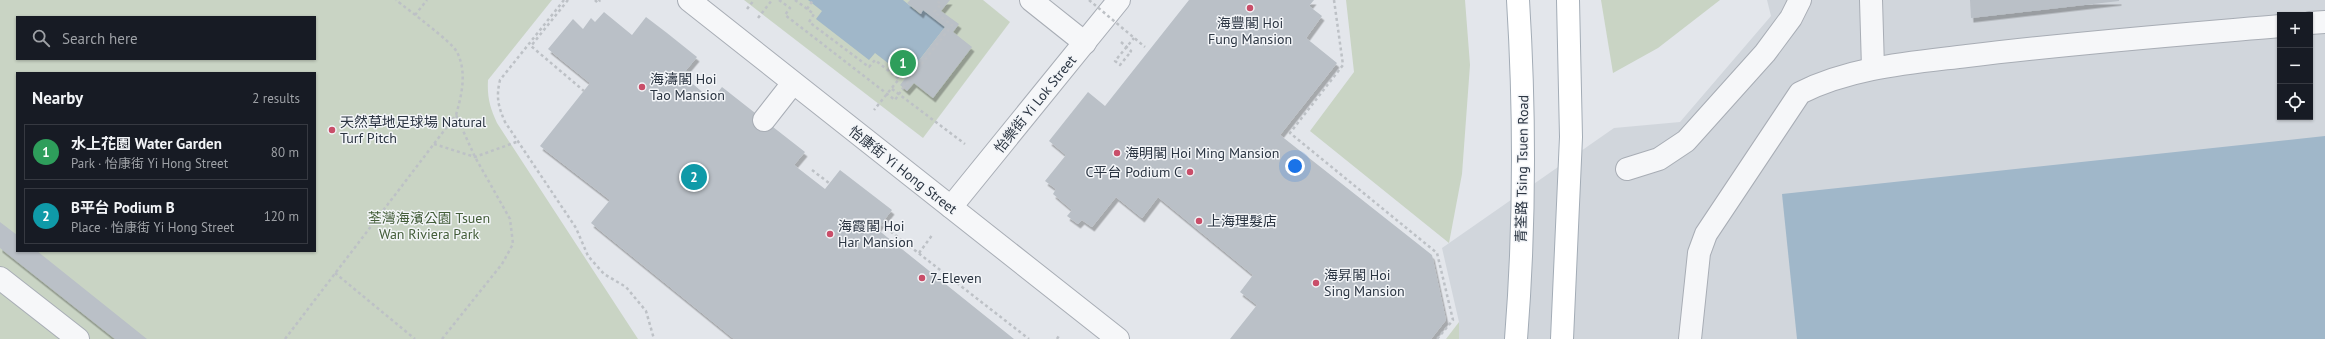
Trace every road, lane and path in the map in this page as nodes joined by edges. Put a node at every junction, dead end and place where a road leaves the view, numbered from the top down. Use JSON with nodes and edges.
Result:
{"nodes":[{"id":1,"x":396,"y":0,"type":"edge"},
{"id":2,"x":427,"y":0,"type":"edge"},
{"id":3,"x":564,"y":0,"type":"edge"},
{"id":4,"x":568,"y":0,"type":"edge"},
{"id":5,"x":595,"y":0,"type":"edge"},
{"id":6,"x":600,"y":0,"type":"edge"},
{"id":7,"x":689,"y":0,"type":"edge"},
{"id":8,"x":754,"y":0,"type":"edge"},
{"id":9,"x":772,"y":0,"type":"edge"},
{"id":10,"x":779,"y":0,"type":"edge"},
{"id":11,"x":795,"y":0,"type":"edge"},
{"id":12,"x":935,"y":0,"type":"edge"},
{"id":13,"x":1031,"y":0,"type":"edge"},
{"id":14,"x":1089,"y":0,"type":"edge"},
{"id":15,"x":1118,"y":0,"type":"edge"},
{"id":16,"x":1334,"y":0,"type":"edge"},
{"id":17,"x":1518,"y":0,"type":"edge"},
{"id":18,"x":1568,"y":0,"type":"edge"},
{"id":19,"x":1800,"y":0,"type":"edge"},
{"id":20,"x":1871,"y":0,"type":"edge"},
{"id":21,"x":812,"y":1,"type":"edge"},
{"id":22,"x":807,"y":9,"type":"junction"},
{"id":23,"x":762,"y":13,"type":"dead end"},
{"id":24,"x":743,"y":14,"type":"dead end"},
{"id":25,"x":415,"y":15,"type":"junction"},
{"id":26,"x":2325,"y":22,"type":"edge"},
{"id":27,"x":2313,"y":23,"type":"edge"},
{"id":28,"x":2277,"y":26,"type":"edge"},
{"id":29,"x":1134,"y":38,"type":"junction"},
{"id":30,"x":1120,"y":42,"type":"dead end"},
{"id":31,"x":1085,"y":43,"type":"junction"},
{"id":32,"x":1145,"y":47,"type":"dead end"},
{"id":33,"x":1873,"y":68,"type":"junction"},
{"id":34,"x":793,"y":83,"type":"junction"},
{"id":35,"x":892,"y":89,"type":"junction"},
{"id":36,"x":584,"y":91,"type":"dead end"},
{"id":37,"x":873,"y":112,"type":"dead end"},
{"id":38,"x":456,"y":115,"type":"junction"},
{"id":39,"x":764,"y":120,"type":"dead end"},
{"id":40,"x":519,"y":141,"type":"junction"},
{"id":41,"x":434,"y":144,"type":"junction"},
{"id":42,"x":967,"y":146,"type":"dead end"},
{"id":43,"x":475,"y":157,"type":"junction"},
{"id":44,"x":1627,"y":169,"type":"dead end"},
{"id":45,"x":812,"y":170,"type":"dead end"},
{"id":46,"x":829,"y":183,"type":"dead end"},
{"id":47,"x":951,"y":207,"type":"junction"},
{"id":48,"x":881,"y":224,"type":"dead end"},
{"id":49,"x":933,"y":234,"type":"dead end"},
{"id":50,"x":919,"y":253,"type":"junction"},
{"id":51,"x":335,"y":273,"type":"junction"},
{"id":52,"x":0,"y":278,"type":"edge"},
{"id":53,"x":1060,"y":334,"type":"dead end"},
{"id":54,"x":78,"y":339,"type":"edge"},
{"id":55,"x":284,"y":339,"type":"edge"},
{"id":56,"x":416,"y":339,"type":"edge"},
{"id":57,"x":442,"y":339,"type":"edge"},
{"id":58,"x":654,"y":339,"type":"edge"},
{"id":59,"x":1029,"y":339,"type":"edge"},
{"id":60,"x":1057,"y":339,"type":"edge"},
{"id":61,"x":1118,"y":339,"type":"edge"},
{"id":62,"x":1437,"y":339,"type":"edge"},
{"id":63,"x":1516,"y":339,"type":"edge"},
{"id":64,"x":1562,"y":339,"type":"edge"},
{"id":65,"x":1690,"y":339,"type":"edge"}],
"edges":[{"from":1,"to":25,"type":"path"},
{"from":2,"to":25,"type":"path"},
{"from":3,"to":40,"type":"path"},
{"from":4,"to":36,"type":"path"},
{"from":5,"to":6,"type":"path"},
{"from":7,"to":34,"type":"street","name":"怡康街 Yi Hong Street"},
{"from":8,"to":24,"type":"path"},
{"from":9,"to":23,"type":"path"},
{"from":10,"to":12,"type":"path","bridge":true},
{"from":11,"to":22,"type":"path"},
{"from":13,"to":31,"type":"street"},
{"from":14,"to":29,"type":"path","bridge":true},
{"from":15,"to":31,"type":"street","name":"怡樂街 Yi Lok Street"},
{"from":16,"to":62,"type":"path"},
{"from":17,"to":63,"type":"main road","name":"青荃路 Tsing Tsuen Road"},
{"from":18,"to":64,"type":"main road"},
{"from":19,"to":44,"type":"street"},
{"from":20,"to":33,"type":"street"},
{"from":21,"to":22,"type":"path"},
{"from":22,"to":35,"type":"path"},
{"from":25,"to":38,"type":"path"},
{"from":26,"to":27,"type":"street"},
{"from":28,"to":33,"type":"street"},
{"from":29,"to":30,"type":"path","bridge":true},
{"from":29,"to":32,"type":"path","bridge":true},
{"from":31,"to":47,"type":"street","name":"怡樂街 Yi Lok Street"},
{"from":33,"to":65,"type":"street"},
{"from":34,"to":39,"type":"street"},
{"from":34,"to":47,"type":"street","name":"怡康街 Yi Hong Street"},
{"from":35,"to":37,"type":"path"},
{"from":35,"to":42,"type":"path"},
{"from":38,"to":41,"type":"path"},
{"from":38,"to":43,"type":"path"},
{"from":40,"to":43,"type":"path"},
{"from":40,"to":58,"type":"path"},
{"from":41,"to":43,"type":"path"},
{"from":41,"to":51,"type":"path"},
{"from":43,"to":57,"type":"path"},
{"from":45,"to":46,"type":"path"},
{"from":47,"to":61,"type":"street","name":"怡康街 Yi Hong Street"},
{"from":48,"to":50,"type":"path"},
{"from":49,"to":50,"type":"path"},
{"from":50,"to":59,"type":"path"},
{"from":51,"to":55,"type":"path"},
{"from":51,"to":56,"type":"path"},
{"from":52,"to":54,"type":"street"},
{"from":53,"to":60,"type":"path"}]}
